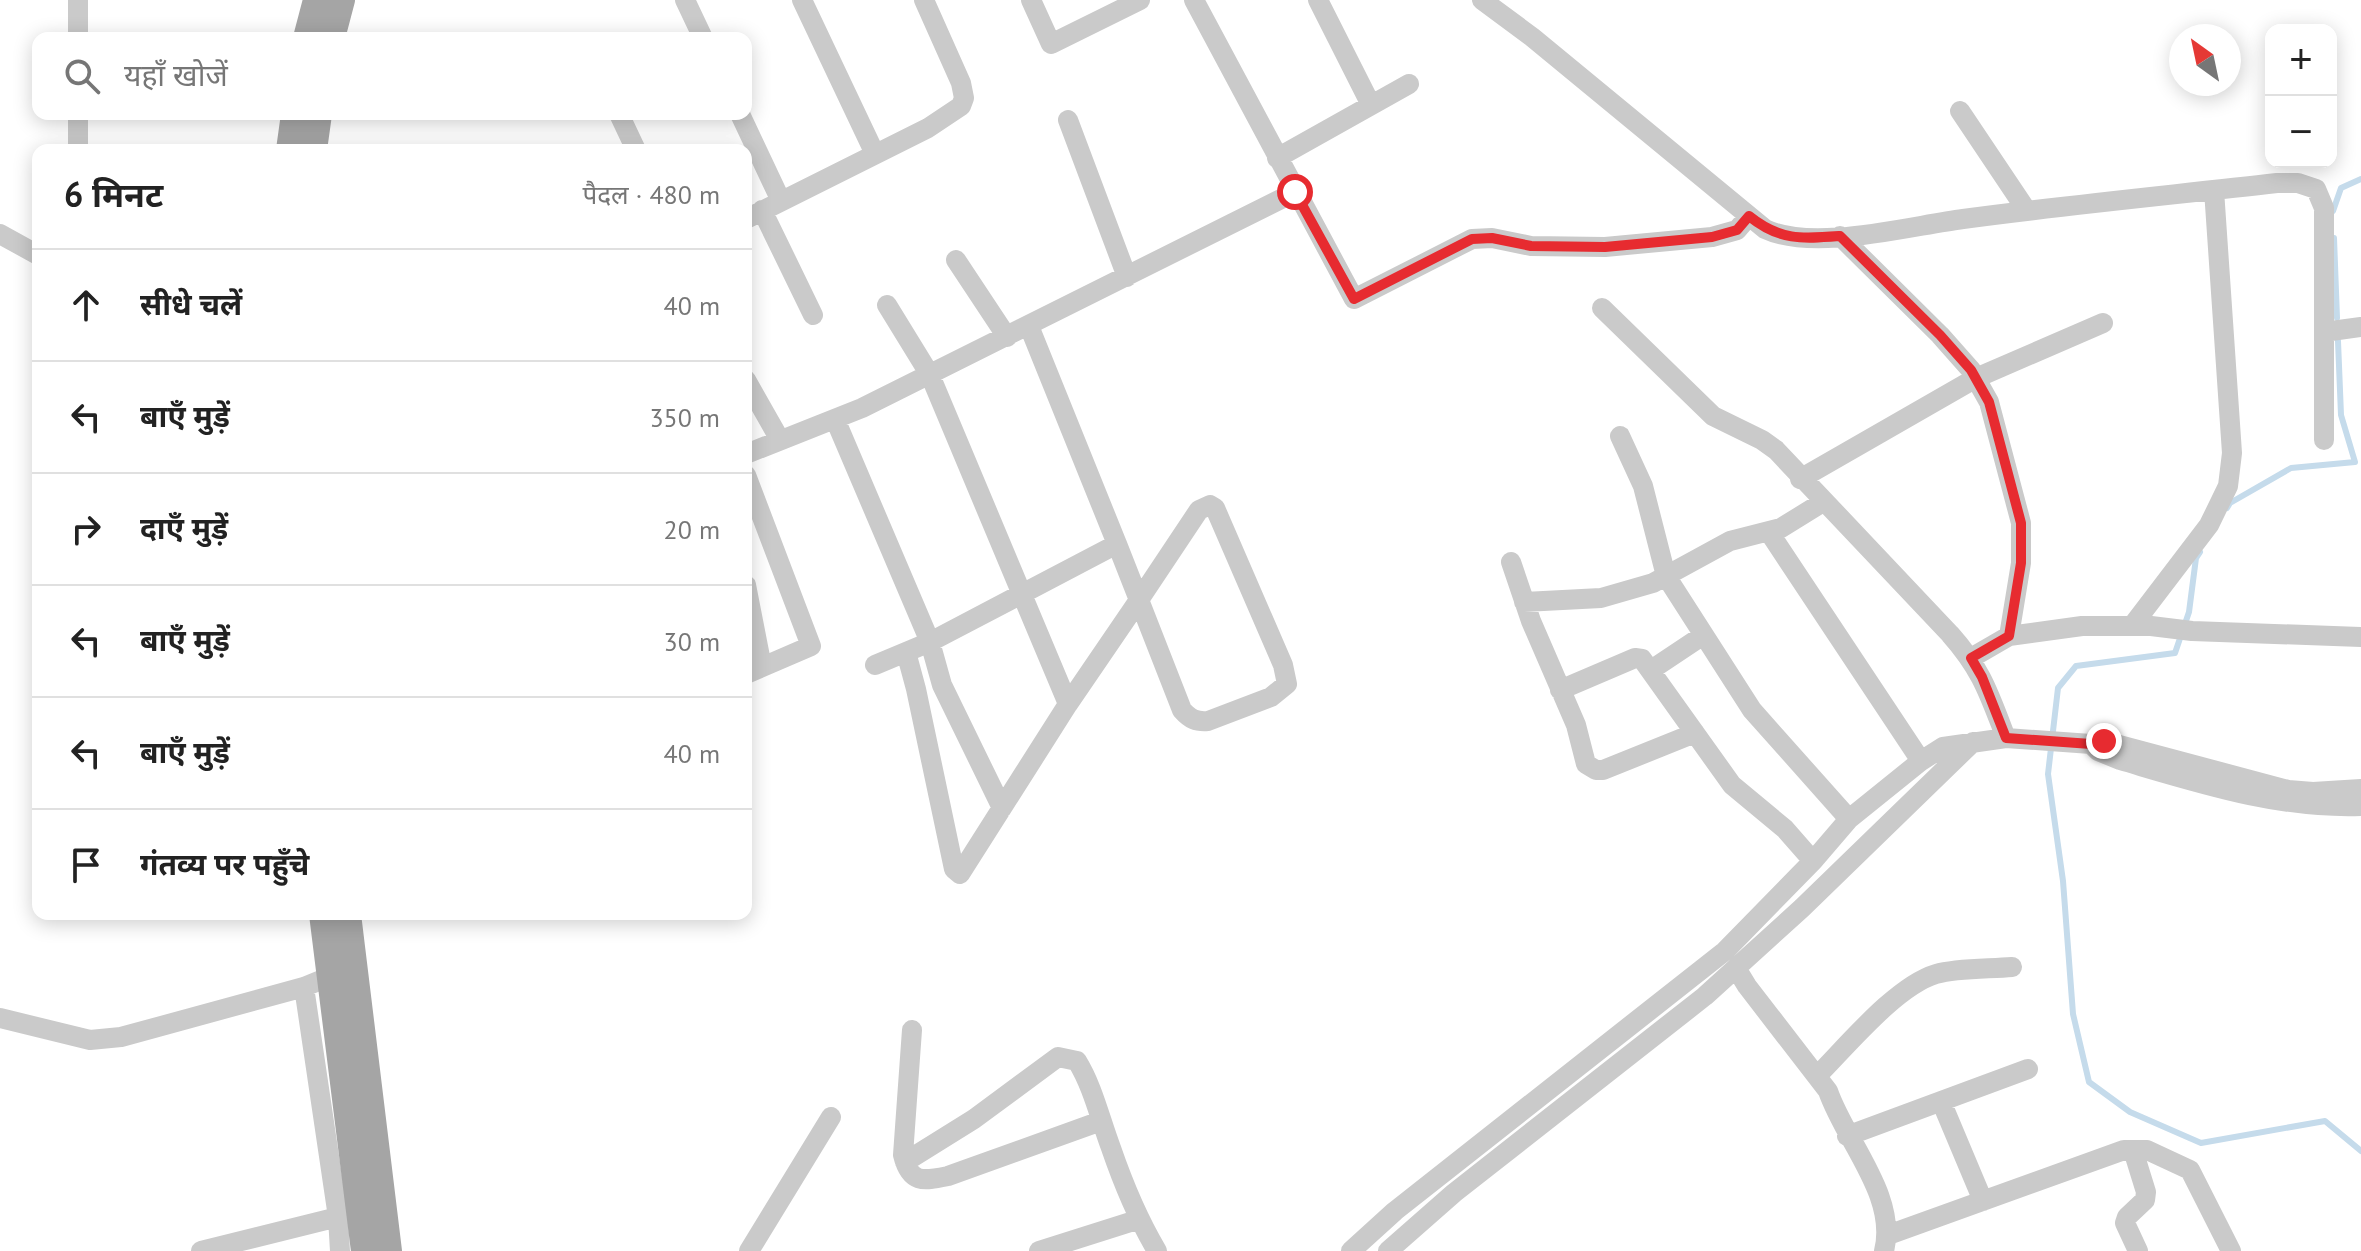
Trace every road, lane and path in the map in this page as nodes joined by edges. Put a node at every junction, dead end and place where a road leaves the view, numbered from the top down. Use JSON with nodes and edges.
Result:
{"nodes":[{"id":1,"x":78,"y":0,"type":"edge"},
{"id":2,"x":316,"y":0,"type":"edge"},
{"id":3,"x":342,"y":0,"type":"edge"},
{"id":4,"x":685,"y":0,"type":"edge"},
{"id":5,"x":802,"y":0,"type":"edge"},
{"id":6,"x":924,"y":0,"type":"edge"},
{"id":7,"x":1031,"y":0,"type":"edge"},
{"id":8,"x":1140,"y":0,"type":"edge"},
{"id":9,"x":1194,"y":0,"type":"edge"},
{"id":10,"x":1318,"y":0,"type":"edge"},
{"id":11,"x":1482,"y":0,"type":"edge"},
{"id":12,"x":78,"y":32,"type":"edge"},
{"id":13,"x":308,"y":32,"type":"edge"},
{"id":14,"x":334,"y":32,"type":"edge"},
{"id":15,"x":700,"y":32,"type":"edge"},
{"id":16,"x":1409,"y":84,"type":"dead end"},
{"id":17,"x":1371,"y":105,"type":"junction"},
{"id":18,"x":1960,"y":111,"type":"dead end"},
{"id":19,"x":78,"y":120,"type":"edge"},
{"id":20,"x":293,"y":120,"type":"edge"},
{"id":21,"x":318,"y":120,"type":"edge"},
{"id":22,"x":622,"y":120,"type":"edge"},
{"id":23,"x":743,"y":120,"type":"edge"},
{"id":24,"x":1068,"y":120,"type":"dead end"},
{"id":25,"x":78,"y":144,"type":"edge"},
{"id":26,"x":290,"y":144,"type":"edge"},
{"id":27,"x":315,"y":144,"type":"edge"},
{"id":28,"x":633,"y":144,"type":"edge"},
{"id":29,"x":875,"y":154,"type":"junction"},
{"id":30,"x":1277,"y":158,"type":"junction"},
{"id":31,"x":2214,"y":190,"type":"junction"},
{"id":32,"x":1295,"y":192,"type":"junction"},
{"id":33,"x":781,"y":201,"type":"junction"},
{"id":34,"x":2027,"y":211,"type":"junction"},
{"id":35,"x":754,"y":214,"type":"edge"},
{"id":36,"x":1749,"y":216,"type":"junction"},
{"id":37,"x":0,"y":234,"type":"edge"},
{"id":38,"x":1840,"y":236,"type":"junction"},
{"id":39,"x":32,"y":252,"type":"edge"},
{"id":40,"x":956,"y":260,"type":"dead end"},
{"id":41,"x":1127,"y":277,"type":"junction"},
{"id":42,"x":887,"y":305,"type":"dead end"},
{"id":43,"x":1602,"y":308,"type":"dead end"},
{"id":44,"x":813,"y":315,"type":"dead end"},
{"id":45,"x":2103,"y":323,"type":"dead end"},
{"id":46,"x":1029,"y":326,"type":"junction"},
{"id":47,"x":2361,"y":327,"type":"edge"},
{"id":48,"x":2324,"y":332,"type":"junction"},
{"id":49,"x":1007,"y":337,"type":"junction"},
{"id":50,"x":930,"y":375,"type":"junction"},
{"id":51,"x":1976,"y":378,"type":"junction"},
{"id":52,"x":752,"y":391,"type":"edge"},
{"id":53,"x":835,"y":419,"type":"junction"},
{"id":54,"x":1620,"y":436,"type":"dead end"},
{"id":55,"x":780,"y":440,"type":"junction"},
{"id":56,"x":2324,"y":440,"type":"dead end"},
{"id":57,"x":752,"y":452,"type":"edge"},
{"id":58,"x":1800,"y":479,"type":"junction"},
{"id":59,"x":752,"y":491,"type":"edge"},
{"id":60,"x":1823,"y":502,"type":"junction"},
{"id":61,"x":1769,"y":532,"type":"junction"},
{"id":62,"x":1117,"y":544,"type":"junction"},
{"id":63,"x":1511,"y":562,"type":"dead end"},
{"id":64,"x":1666,"y":576,"type":"junction"},
{"id":65,"x":1022,"y":594,"type":"junction"},
{"id":66,"x":1139,"y":600,"type":"junction"},
{"id":67,"x":1524,"y":602,"type":"junction"},
{"id":68,"x":2141,"y":626,"type":"junction"},
{"id":69,"x":1702,"y":636,"type":"junction"},
{"id":70,"x":2009,"y":636,"type":"junction"},
{"id":71,"x":2361,"y":637,"type":"edge"},
{"id":72,"x":930,"y":642,"type":"junction"},
{"id":73,"x":752,"y":650,"type":"edge"},
{"id":74,"x":906,"y":652,"type":"junction"},
{"id":75,"x":1971,"y":658,"type":"junction"},
{"id":76,"x":875,"y":665,"type":"dead end"},
{"id":77,"x":1651,"y":670,"type":"junction"},
{"id":78,"x":754,"y":671,"type":"edge"},
{"id":79,"x":1560,"y":690,"type":"junction"},
{"id":80,"x":1068,"y":704,"type":"junction"},
{"id":81,"x":1695,"y":733,"type":"junction"},
{"id":82,"x":2006,"y":738,"type":"junction"},
{"id":83,"x":1973,"y":742,"type":"junction"},
{"id":84,"x":2091,"y":744,"type":"junction"},
{"id":85,"x":1921,"y":761,"type":"junction"},
{"id":86,"x":2361,"y":789,"type":"edge"},
{"id":87,"x":2361,"y":806,"type":"edge"},
{"id":88,"x":1002,"y":808,"type":"junction"},
{"id":89,"x":1849,"y":819,"type":"junction"},
{"id":90,"x":1813,"y":861,"type":"junction"},
{"id":91,"x":324,"y":920,"type":"edge"},
{"id":92,"x":347,"y":920,"type":"edge"},
{"id":93,"x":2012,"y":967,"type":"dead end"},
{"id":94,"x":1736,"y":968,"type":"junction"},
{"id":95,"x":342,"y":972,"type":"junction"},
{"id":96,"x":304,"y":987,"type":"junction"},
{"id":97,"x":0,"y":1018,"type":"edge"},
{"id":98,"x":912,"y":1030,"type":"dead end"},
{"id":99,"x":2028,"y":1069,"type":"dead end"},
{"id":100,"x":1817,"y":1076,"type":"junction"},
{"id":101,"x":1941,"y":1101,"type":"junction"},
{"id":102,"x":831,"y":1117,"type":"dead end"},
{"id":103,"x":1101,"y":1121,"type":"junction"},
{"id":104,"x":1847,"y":1136,"type":"junction"},
{"id":105,"x":2133,"y":1150,"type":"junction"},
{"id":106,"x":905,"y":1162,"type":"junction"},
{"id":107,"x":1983,"y":1201,"type":"junction"},
{"id":108,"x":338,"y":1217,"type":"junction"},
{"id":109,"x":1140,"y":1219,"type":"junction"},
{"id":110,"x":1886,"y":1243,"type":"edge"},
{"id":111,"x":201,"y":1251,"type":"edge"},
{"id":112,"x":340,"y":1251,"type":"edge"},
{"id":113,"x":364,"y":1251,"type":"edge"},
{"id":114,"x":389,"y":1251,"type":"edge"},
{"id":115,"x":749,"y":1251,"type":"edge"},
{"id":116,"x":1039,"y":1251,"type":"edge"},
{"id":117,"x":1157,"y":1251,"type":"edge"},
{"id":118,"x":1351,"y":1251,"type":"edge"},
{"id":119,"x":1388,"y":1251,"type":"edge"},
{"id":120,"x":2138,"y":1251,"type":"edge"},
{"id":121,"x":2231,"y":1251,"type":"edge"}],
"edges":[{"from":1,"to":12,"type":"street"},
{"from":2,"to":13,"type":"main road"},
{"from":3,"to":14,"type":"main road"},
{"from":4,"to":15,"type":"street"},
{"from":5,"to":29,"type":"street"},
{"from":6,"to":29,"type":"street"},
{"from":7,"to":8,"type":"street"},
{"from":9,"to":30,"type":"street"},
{"from":10,"to":17,"type":"street"},
{"from":11,"to":36,"type":"street"},
{"from":16,"to":17,"type":"street"},
{"from":17,"to":30,"type":"street"},
{"from":18,"to":34,"type":"street"},
{"from":19,"to":25,"type":"street"},
{"from":20,"to":26,"type":"main road"},
{"from":21,"to":27,"type":"main road"},
{"from":22,"to":28,"type":"street"},
{"from":23,"to":33,"type":"street"},
{"from":24,"to":41,"type":"street"},
{"from":29,"to":33,"type":"street"},
{"from":30,"to":32,"type":"street"},
{"from":31,"to":34,"type":"street"},
{"from":31,"to":48,"type":"street"},
{"from":31,"to":68,"type":"street"},
{"from":32,"to":36,"type":"street"},
{"from":32,"to":41,"type":"street"},
{"from":33,"to":35,"type":"street"},
{"from":34,"to":38,"type":"street"},
{"from":35,"to":44,"type":"street"},
{"from":36,"to":38,"type":"street"},
{"from":37,"to":39,"type":"street"},
{"from":38,"to":51,"type":"street"},
{"from":40,"to":49,"type":"street"},
{"from":41,"to":46,"type":"street"},
{"from":42,"to":50,"type":"street"},
{"from":43,"to":58,"type":"street"},
{"from":45,"to":51,"type":"street"},
{"from":46,"to":49,"type":"street"},
{"from":46,"to":62,"type":"street"},
{"from":47,"to":48,"type":"street"},
{"from":48,"to":56,"type":"street"},
{"from":49,"to":50,"type":"street"},
{"from":50,"to":53,"type":"street"},
{"from":50,"to":65,"type":"street"},
{"from":51,"to":58,"type":"street"},
{"from":51,"to":70,"type":"street"},
{"from":52,"to":55,"type":"street"},
{"from":53,"to":55,"type":"street"},
{"from":53,"to":72,"type":"street"},
{"from":54,"to":64,"type":"street"},
{"from":55,"to":57,"type":"street"},
{"from":58,"to":60,"type":"street"},
{"from":59,"to":78,"type":"street"},
{"from":60,"to":61,"type":"street"},
{"from":60,"to":75,"type":"street"},
{"from":61,"to":64,"type":"street"},
{"from":61,"to":85,"type":"street"},
{"from":62,"to":65,"type":"street"},
{"from":62,"to":66,"type":"street"},
{"from":63,"to":67,"type":"street"},
{"from":64,"to":67,"type":"street"},
{"from":64,"to":69,"type":"street"},
{"from":65,"to":72,"type":"street"},
{"from":65,"to":80,"type":"street"},
{"from":66,"to":66,"type":"street"},
{"from":66,"to":80,"type":"street"},
{"from":67,"to":79,"type":"street"},
{"from":68,"to":70,"type":"street"},
{"from":68,"to":71,"type":"street"},
{"from":69,"to":77,"type":"street"},
{"from":69,"to":89,"type":"street"},
{"from":70,"to":75,"type":"street"},
{"from":72,"to":74,"type":"street"},
{"from":72,"to":88,"type":"street"},
{"from":73,"to":78,"type":"street"},
{"from":74,"to":76,"type":"street"},
{"from":74,"to":88,"type":"street"},
{"from":75,"to":82,"type":"street"},
{"from":77,"to":79,"type":"street"},
{"from":77,"to":81,"type":"street"},
{"from":79,"to":81,"type":"street"},
{"from":80,"to":88,"type":"street"},
{"from":81,"to":90,"type":"street"},
{"from":82,"to":83,"type":"street"},
{"from":82,"to":84,"type":"street"},
{"from":83,"to":85,"type":"street"},
{"from":83,"to":94,"type":"street"},
{"from":84,"to":86,"type":"street"},
{"from":84,"to":87,"type":"street"},
{"from":85,"to":89,"type":"street"},
{"from":89,"to":90,"type":"street"},
{"from":90,"to":118,"type":"street"},
{"from":91,"to":95,"type":"main road"},
{"from":92,"to":95,"type":"main road"},
{"from":93,"to":100,"type":"street"},
{"from":94,"to":100,"type":"street"},
{"from":94,"to":119,"type":"street"},
{"from":95,"to":96,"type":"street"},
{"from":95,"to":113,"type":"main road"},
{"from":95,"to":114,"type":"main road"},
{"from":96,"to":97,"type":"street"},
{"from":96,"to":108,"type":"street"},
{"from":98,"to":106,"type":"street"},
{"from":99,"to":101,"type":"street"},
{"from":100,"to":104,"type":"street"},
{"from":101,"to":104,"type":"street"},
{"from":101,"to":107,"type":"street"},
{"from":102,"to":115,"type":"street"},
{"from":103,"to":106,"type":"street"},
{"from":103,"to":106,"type":"street"},
{"from":103,"to":109,"type":"street"},
{"from":104,"to":110,"type":"street"},
{"from":105,"to":107,"type":"street"},
{"from":105,"to":120,"type":"street"},
{"from":105,"to":121,"type":"street"},
{"from":107,"to":110,"type":"street"},
{"from":108,"to":111,"type":"street"},
{"from":108,"to":112,"type":"street"},
{"from":109,"to":116,"type":"street"},
{"from":109,"to":117,"type":"street"}]}
